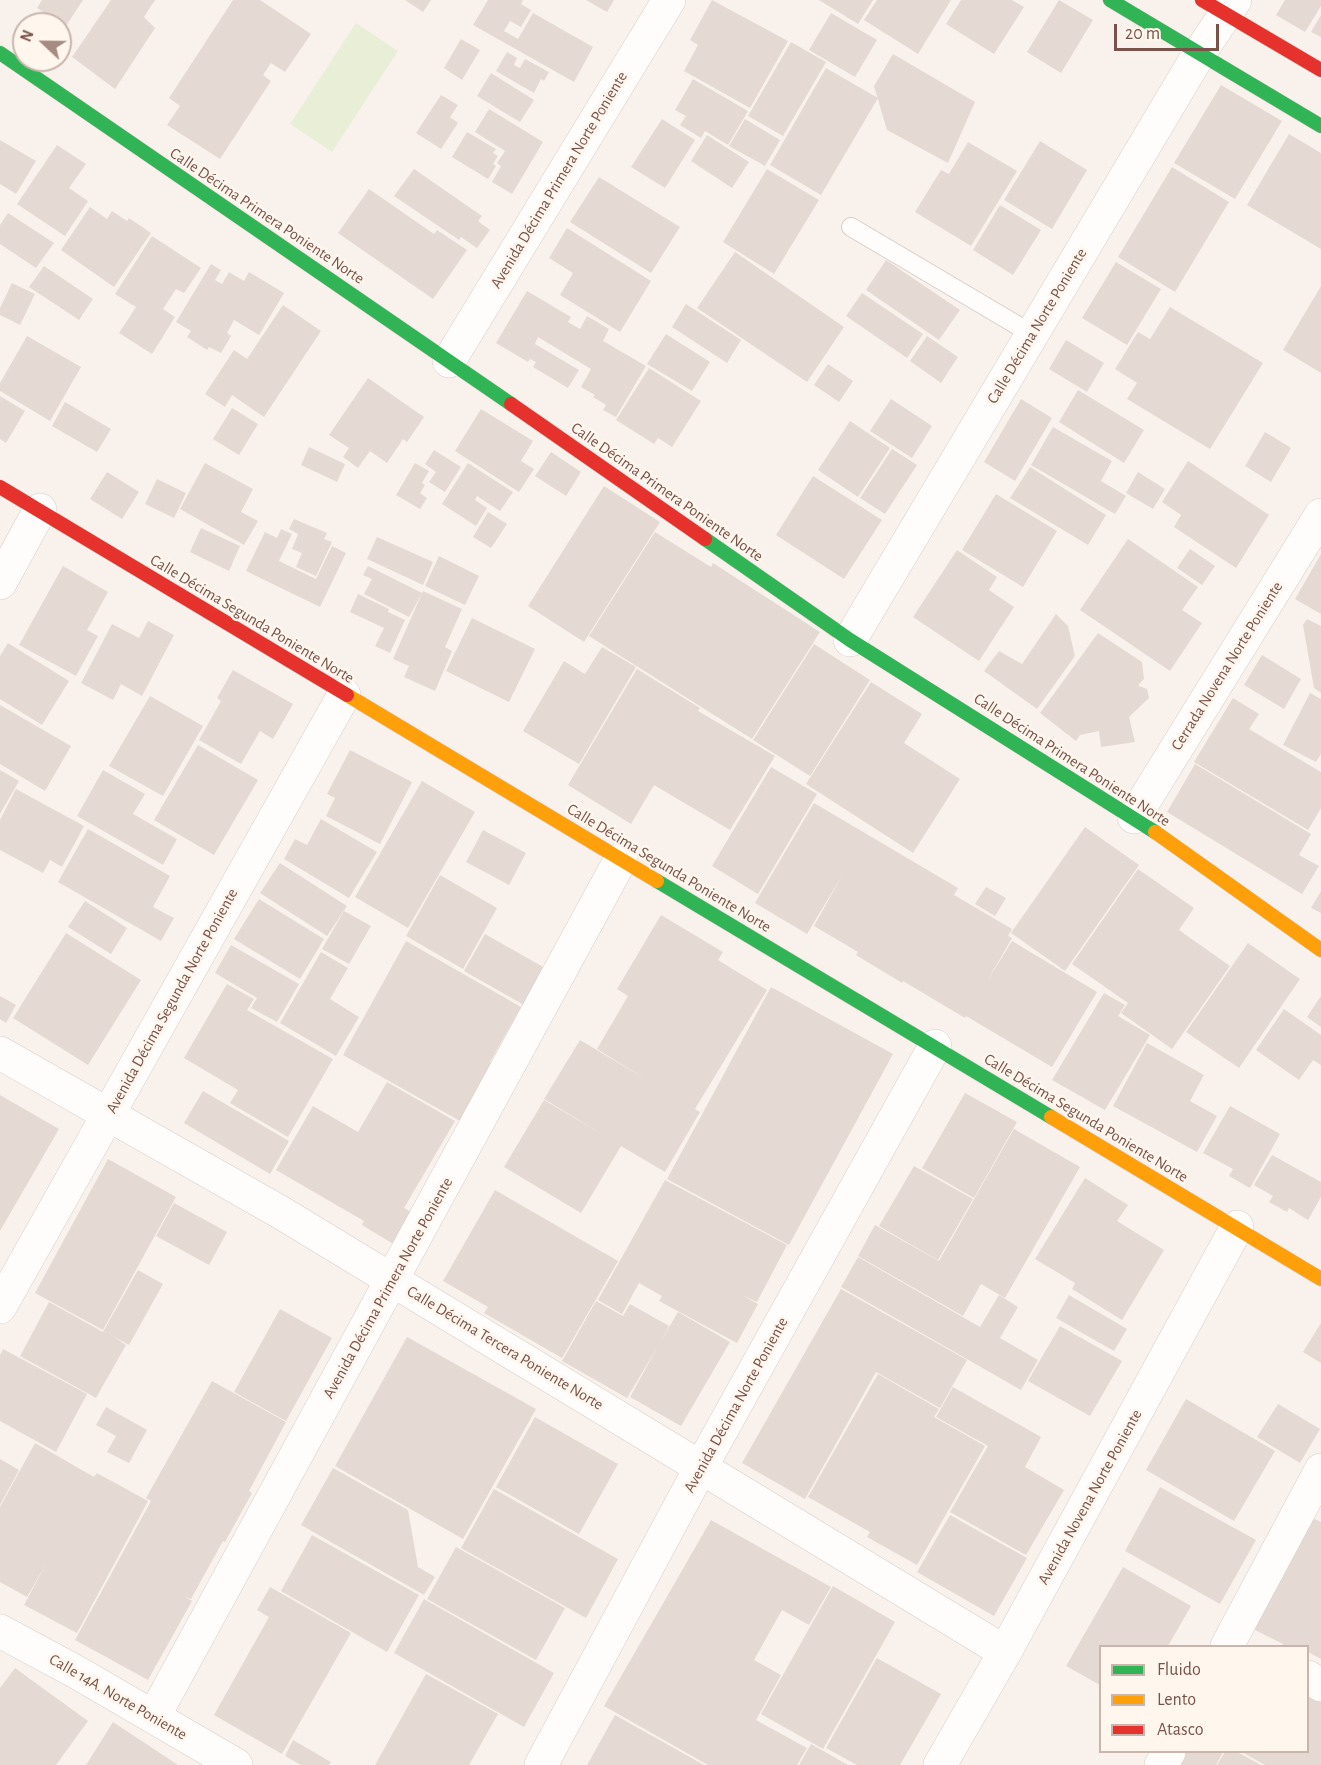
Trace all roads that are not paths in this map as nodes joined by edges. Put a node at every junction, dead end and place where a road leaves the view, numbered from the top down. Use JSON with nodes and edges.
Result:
{"nodes":[{"id":1,"x":669,"y":0,"type":"edge"},
{"id":2,"x":1110,"y":0,"type":"edge"},
{"id":3,"x":1221,"y":5,"type":"edge"},
{"id":4,"x":0,"y":53,"type":"edge"},
{"id":5,"x":1199,"y":54,"type":"junction"},
{"id":6,"x":1321,"y":70,"type":"edge"},
{"id":7,"x":1321,"y":126,"type":"edge"},
{"id":8,"x":851,"y":227,"type":"dead end"},
{"id":9,"x":1032,"y":334,"type":"junction"},
{"id":10,"x":449,"y":361,"type":"junction"},
{"id":11,"x":0,"y":487,"type":"edge"},
{"id":12,"x":40,"y":510,"type":"junction"},
{"id":13,"x":1321,"y":515,"type":"edge"},
{"id":14,"x":0,"y":583,"type":"edge"},
{"id":15,"x":850,"y":640,"type":"junction"},
{"id":16,"x":344,"y":694,"type":"junction"},
{"id":17,"x":1134,"y":817,"type":"junction"},
{"id":18,"x":621,"y":859,"type":"junction"},
{"id":19,"x":1321,"y":950,"type":"edge"},
{"id":20,"x":935,"y":1046,"type":"junction"},
{"id":21,"x":0,"y":1053,"type":"edge"},
{"id":22,"x":108,"y":1115,"type":"junction"},
{"id":23,"x":1237,"y":1227,"type":"junction"},
{"id":24,"x":1321,"y":1279,"type":"edge"},
{"id":25,"x":392,"y":1280,"type":"junction"},
{"id":26,"x":0,"y":1307,"type":"edge"},
{"id":27,"x":701,"y":1467,"type":"junction"},
{"id":28,"x":1321,"y":1470,"type":"edge"},
{"id":29,"x":0,"y":1631,"type":"edge"},
{"id":30,"x":1239,"y":1642,"type":"edge"},
{"id":31,"x":1005,"y":1652,"type":"junction"},
{"id":32,"x":154,"y":1716,"type":"junction"},
{"id":33,"x":236,"y":1765,"type":"edge"},
{"id":34,"x":541,"y":1765,"type":"edge"},
{"id":35,"x":940,"y":1765,"type":"edge"}],
"edges":[{"from":1,"to":10,"type":"street","name":"Avenida Décima Primera Norte Poniente"},
{"from":2,"to":5,"type":"street"},
{"from":3,"to":5,"type":"street","name":"Calle Décima Norte Poniente"},
{"from":3,"to":6,"type":"street"},
{"from":4,"to":10,"type":"street","name":"Calle Décima Primera Poniente Norte"},
{"from":5,"to":7,"type":"street"},
{"from":5,"to":9,"type":"street","name":"Calle Décima Norte Poniente"},
{"from":8,"to":9,"type":"lane"},
{"from":9,"to":15,"type":"street","name":"Calle Décima Norte Poniente"},
{"from":10,"to":15,"type":"street","name":"Calle Décima Primera Poniente Norte"},
{"from":11,"to":12,"type":"street","name":"Calle Décima Segunda Poniente Norte"},
{"from":12,"to":14,"type":"street"},
{"from":12,"to":16,"type":"street","name":"Calle Décima Segunda Poniente Norte"},
{"from":13,"to":17,"type":"street","name":"Cerrada Novena Norte Poniente"},
{"from":15,"to":17,"type":"street","name":"Calle Décima Primera Poniente Norte"},
{"from":16,"to":18,"type":"street","name":"Calle Décima Segunda Poniente Norte"},
{"from":16,"to":22,"type":"street","name":"Avenida Décima Segunda Norte Poniente"},
{"from":17,"to":19,"type":"street","name":"Calle Décima Primera Poniente Norte"},
{"from":18,"to":20,"type":"street","name":"Calle Décima Segunda Poniente Norte"},
{"from":18,"to":25,"type":"street","name":"Avenida Décima Primera Norte Poniente"},
{"from":20,"to":23,"type":"street","name":"Calle Décima Segunda Poniente Norte"},
{"from":20,"to":27,"type":"street","name":"Avenida Décima Norte Poniente"},
{"from":21,"to":22,"type":"street","name":"Calle Décima Tercera Poniente Norte"},
{"from":22,"to":25,"type":"street","name":"Calle Décima Tercera Poniente Norte"},
{"from":22,"to":26,"type":"street","name":"Avenida Décima Segunda Norte Poniente"},
{"from":23,"to":24,"type":"street","name":"Calle Décima Segunda Poniente Norte"},
{"from":23,"to":31,"type":"street","name":"Avenida Novena Norte Poniente"},
{"from":25,"to":27,"type":"street","name":"Calle Décima Tercera Poniente Norte"},
{"from":25,"to":32,"type":"street","name":"Avenida Décima Primera Norte Poniente"},
{"from":27,"to":31,"type":"street","name":"Calle Décima Tercera Poniente Norte"},
{"from":27,"to":34,"type":"street","name":"Avenida Décima Norte Poniente"},
{"from":28,"to":30,"type":"street"},
{"from":29,"to":32,"type":"street","name":"Calle 14A. Norte Poniente"},
{"from":31,"to":35,"type":"street","name":"Avenida Novena Norte Poniente"},
{"from":32,"to":33,"type":"street","name":"Calle 14A. Norte Poniente"}]}
